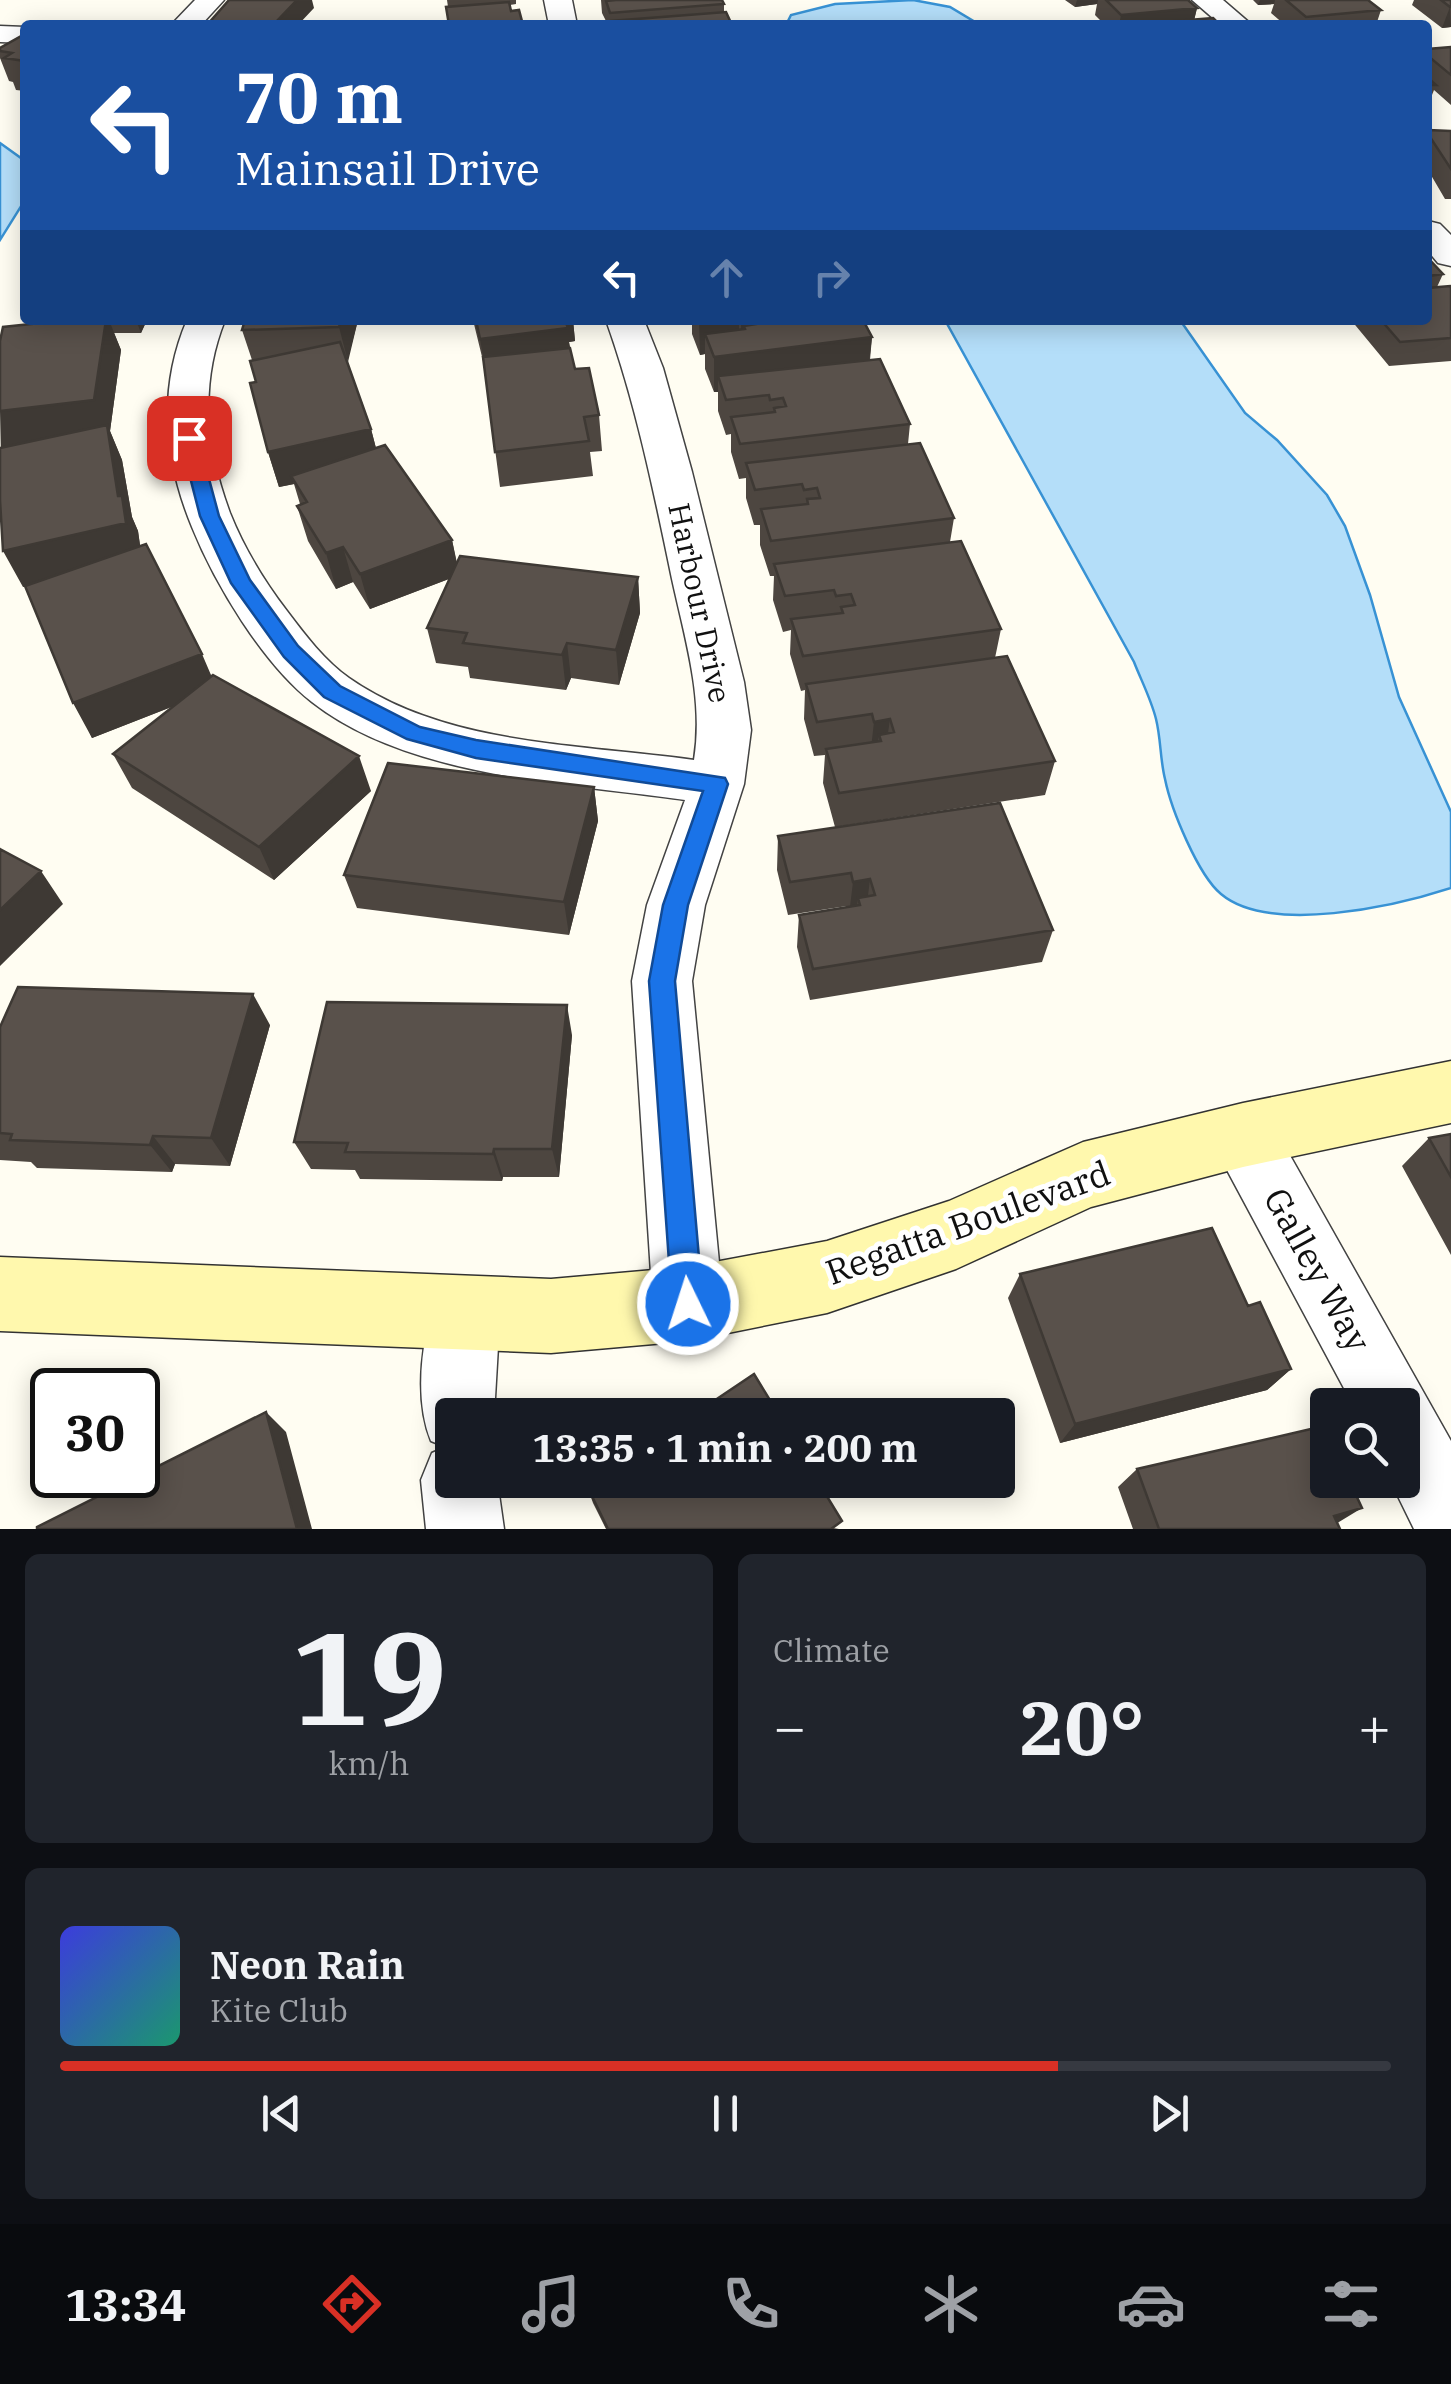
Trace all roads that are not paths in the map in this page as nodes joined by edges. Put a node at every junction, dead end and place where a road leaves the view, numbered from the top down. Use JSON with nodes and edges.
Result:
{"nodes":[{"id":1,"x":210,"y":0,"type":"edge"},
{"id":2,"x":1206,"y":0,"type":"edge"},
{"id":3,"x":189,"y":20,"type":"edge"},
{"id":4,"x":1232,"y":20,"type":"edge"},
{"id":5,"x":204,"y":325,"type":"edge"},
{"id":6,"x":628,"y":325,"type":"edge"},
{"id":7,"x":717,"y":784,"type":"junction"},
{"id":8,"x":1451,"y":1092,"type":"edge"},
{"id":9,"x":1242,"y":1135,"type":"junction"},
{"id":10,"x":0,"y":1294,"type":"edge"},
{"id":11,"x":688,"y":1304,"type":"junction"},
{"id":12,"x":465,"y":1312,"type":"junction"},
{"id":13,"x":1383,"y":1388,"type":"edge"},
{"id":14,"x":457,"y":1398,"type":"edge"},
{"id":15,"x":1420,"y":1460,"type":"edge"},
{"id":16,"x":462,"y":1498,"type":"edge"},
{"id":17,"x":1451,"y":1521,"type":"edge"},
{"id":18,"x":465,"y":1529,"type":"edge"}],
"edges":[{"from":1,"to":3,"type":"street"},
{"from":2,"to":4,"type":"street"},
{"from":5,"to":7,"type":"street"},
{"from":6,"to":7,"type":"street","name":"Harbour Drive"},
{"from":7,"to":11,"type":"street","name":"Harbour Drive"},
{"from":8,"to":9,"type":"street","name":"Regatta Boulevard"},
{"from":9,"to":11,"type":"street","name":"Regatta Boulevard"},
{"from":9,"to":13,"type":"street","name":"Galley Way"},
{"from":10,"to":12,"type":"street","name":"Regatta Boulevard"},
{"from":11,"to":12,"type":"street","name":"Regatta Boulevard"},
{"from":12,"to":14,"type":"street"},
{"from":15,"to":17,"type":"street"},
{"from":16,"to":18,"type":"street"}]}
